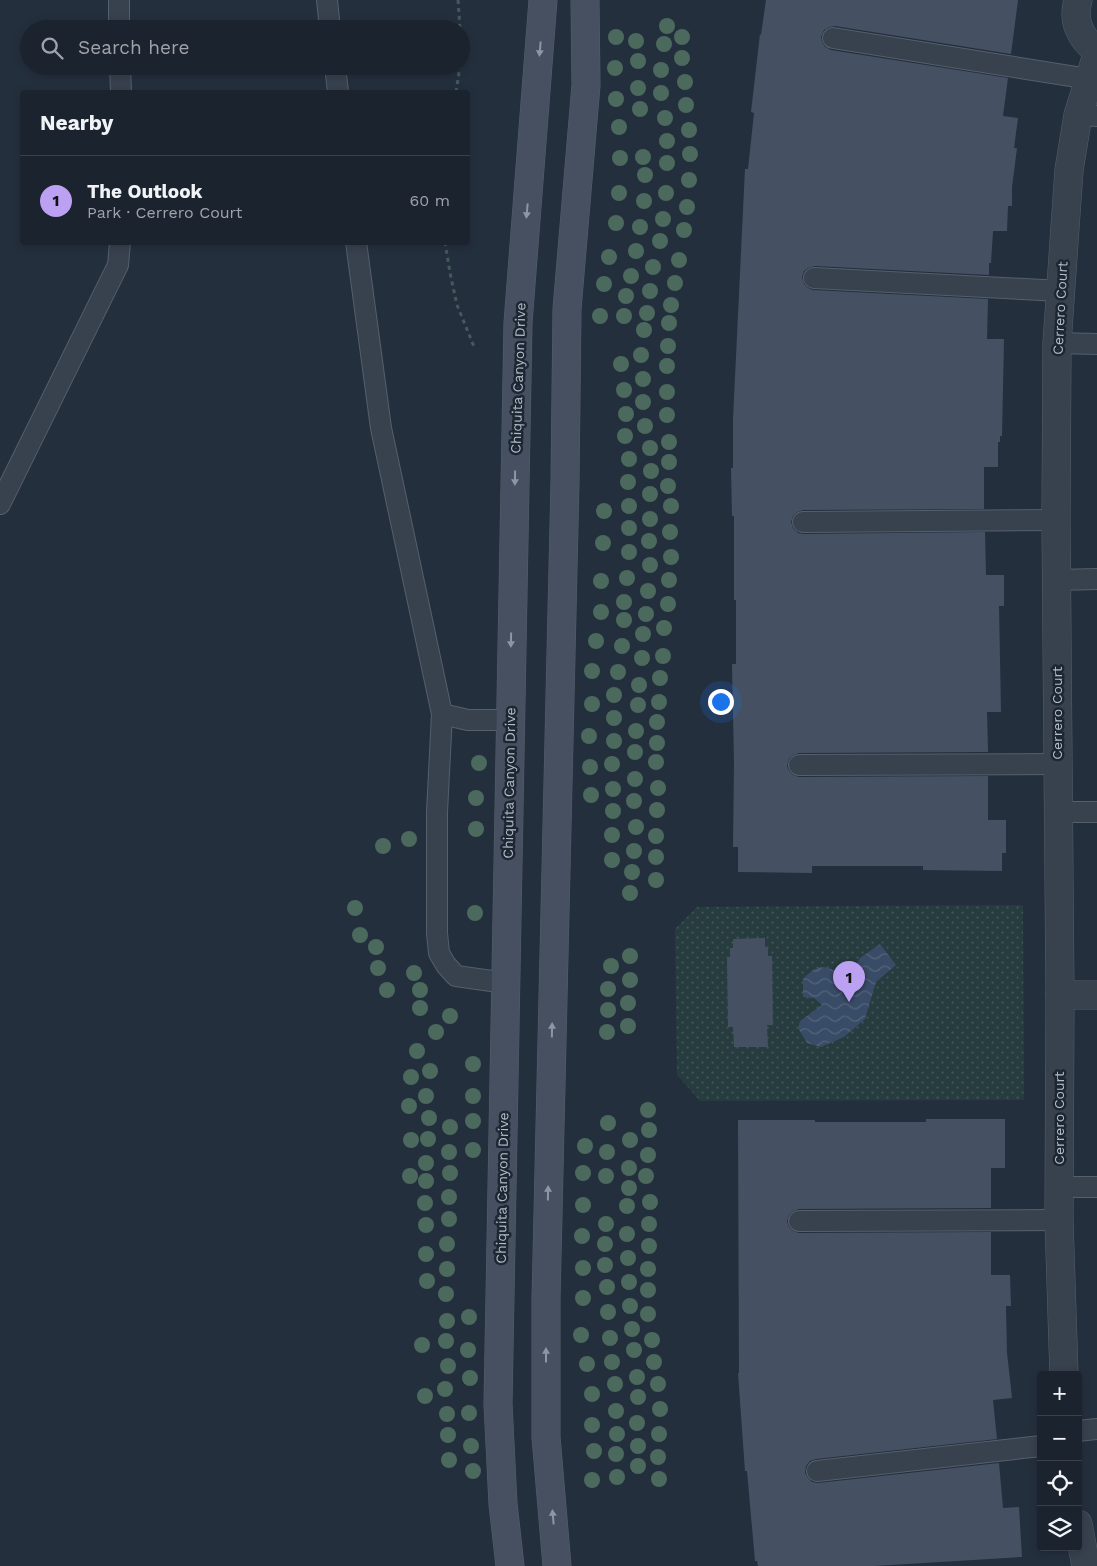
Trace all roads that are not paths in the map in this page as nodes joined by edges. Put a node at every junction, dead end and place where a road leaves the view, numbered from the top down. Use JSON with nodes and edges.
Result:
{"nodes":[{"id":1,"x":119,"y":0,"type":"edge"},
{"id":2,"x":327,"y":0,"type":"edge"},
{"id":3,"x":544,"y":0,"type":"edge"},
{"id":4,"x":585,"y":0,"type":"edge"},
{"id":5,"x":1078,"y":0,"type":"edge"},
{"id":6,"x":119,"y":20,"type":"edge"},
{"id":7,"x":329,"y":20,"type":"edge"},
{"id":8,"x":833,"y":38,"type":"dead end"},
{"id":9,"x":1097,"y":51,"type":"edge"},
{"id":10,"x":1093,"y":67,"type":"edge"},
{"id":11,"x":120,"y":75,"type":"edge"},
{"id":12,"x":335,"y":75,"type":"edge"},
{"id":13,"x":121,"y":90,"type":"edge"},
{"id":14,"x":338,"y":90,"type":"edge"},
{"id":15,"x":1087,"y":116,"type":"edge"},
{"id":16,"x":120,"y":245,"type":"edge"},
{"id":17,"x":356,"y":245,"type":"edge"},
{"id":18,"x":814,"y":278,"type":"dead end"},
{"id":19,"x":1061,"y":291,"type":"junction"},
{"id":20,"x":1057,"y":343,"type":"junction"},
{"id":21,"x":1097,"y":344,"type":"edge"},
{"id":22,"x":0,"y":504,"type":"edge"},
{"id":23,"x":1056,"y":520,"type":"junction"},
{"id":24,"x":803,"y":522,"type":"dead end"},
{"id":25,"x":1097,"y":579,"type":"edge"},
{"id":26,"x":1056,"y":580,"type":"junction"},
{"id":27,"x":442,"y":714,"type":"junction"},
{"id":28,"x":510,"y":720,"type":"junction"},
{"id":29,"x":1058,"y":764,"type":"junction"},
{"id":30,"x":799,"y":765,"type":"dead end"},
{"id":31,"x":1058,"y":812,"type":"junction"},
{"id":32,"x":1097,"y":812,"type":"edge"},
{"id":33,"x":506,"y":983,"type":"junction"},
{"id":34,"x":1060,"y":994,"type":"junction"},
{"id":35,"x":1097,"y":995,"type":"edge"},
{"id":36,"x":1097,"y":1186,"type":"edge"},
{"id":37,"x":1059,"y":1187,"type":"junction"},
{"id":38,"x":1059,"y":1220,"type":"junction"},
{"id":39,"x":799,"y":1221,"type":"dead end"},
{"id":40,"x":1064,"y":1371,"type":"edge"},
{"id":41,"x":1097,"y":1430,"type":"edge"},
{"id":42,"x":1082,"y":1431,"type":"edge"},
{"id":43,"x":1037,"y":1446,"type":"edge"},
{"id":44,"x":817,"y":1471,"type":"dead end"},
{"id":45,"x":1082,"y":1545,"type":"edge"},
{"id":46,"x":510,"y":1566,"type":"edge"},
{"id":47,"x":557,"y":1566,"type":"edge"},
{"id":48,"x":1086,"y":1566,"type":"edge"}],
"edges":[{"from":1,"to":6,"type":"lane"},
{"from":2,"to":7,"type":"lane"},
{"from":3,"to":28,"type":"main road","name":"Chiquita Canyon Drive","one_way":true},
{"from":47,"to":4,"type":"main road","one_way":true},
{"from":5,"to":9,"type":"street"},
{"from":8,"to":10,"type":"lane"},
{"from":10,"to":15,"type":"street","name":"Cerrero Court"},
{"from":11,"to":13,"type":"lane"},
{"from":12,"to":14,"type":"lane"},
{"from":15,"to":19,"type":"street","name":"Cerrero Court"},
{"from":16,"to":22,"type":"lane"},
{"from":17,"to":27,"type":"lane"},
{"from":18,"to":19,"type":"lane"},
{"from":19,"to":20,"type":"street","name":"Cerrero Court"},
{"from":20,"to":21,"type":"lane"},
{"from":20,"to":23,"type":"street","name":"Cerrero Court"},
{"from":23,"to":24,"type":"lane"},
{"from":23,"to":26,"type":"street","name":"Cerrero Court"},
{"from":25,"to":26,"type":"lane"},
{"from":26,"to":29,"type":"street","name":"Cerrero Court"},
{"from":27,"to":28,"type":"lane"},
{"from":27,"to":33,"type":"lane"},
{"from":28,"to":33,"type":"main road","name":"Chiquita Canyon Drive"},
{"from":29,"to":30,"type":"lane"},
{"from":29,"to":31,"type":"street","name":"Cerrero Court"},
{"from":31,"to":32,"type":"lane"},
{"from":31,"to":34,"type":"street","name":"Cerrero Court"},
{"from":33,"to":46,"type":"main road","name":"Chiquita Canyon Drive"},
{"from":34,"to":35,"type":"street"},
{"from":34,"to":37,"type":"street","name":"Cerrero Court"},
{"from":36,"to":37,"type":"lane"},
{"from":37,"to":38,"type":"street","name":"Cerrero Court"},
{"from":38,"to":39,"type":"lane"},
{"from":38,"to":40,"type":"street","name":"Cerrero Court"},
{"from":41,"to":42,"type":"lane"},
{"from":43,"to":44,"type":"lane"},
{"from":45,"to":48,"type":"street"}]}
